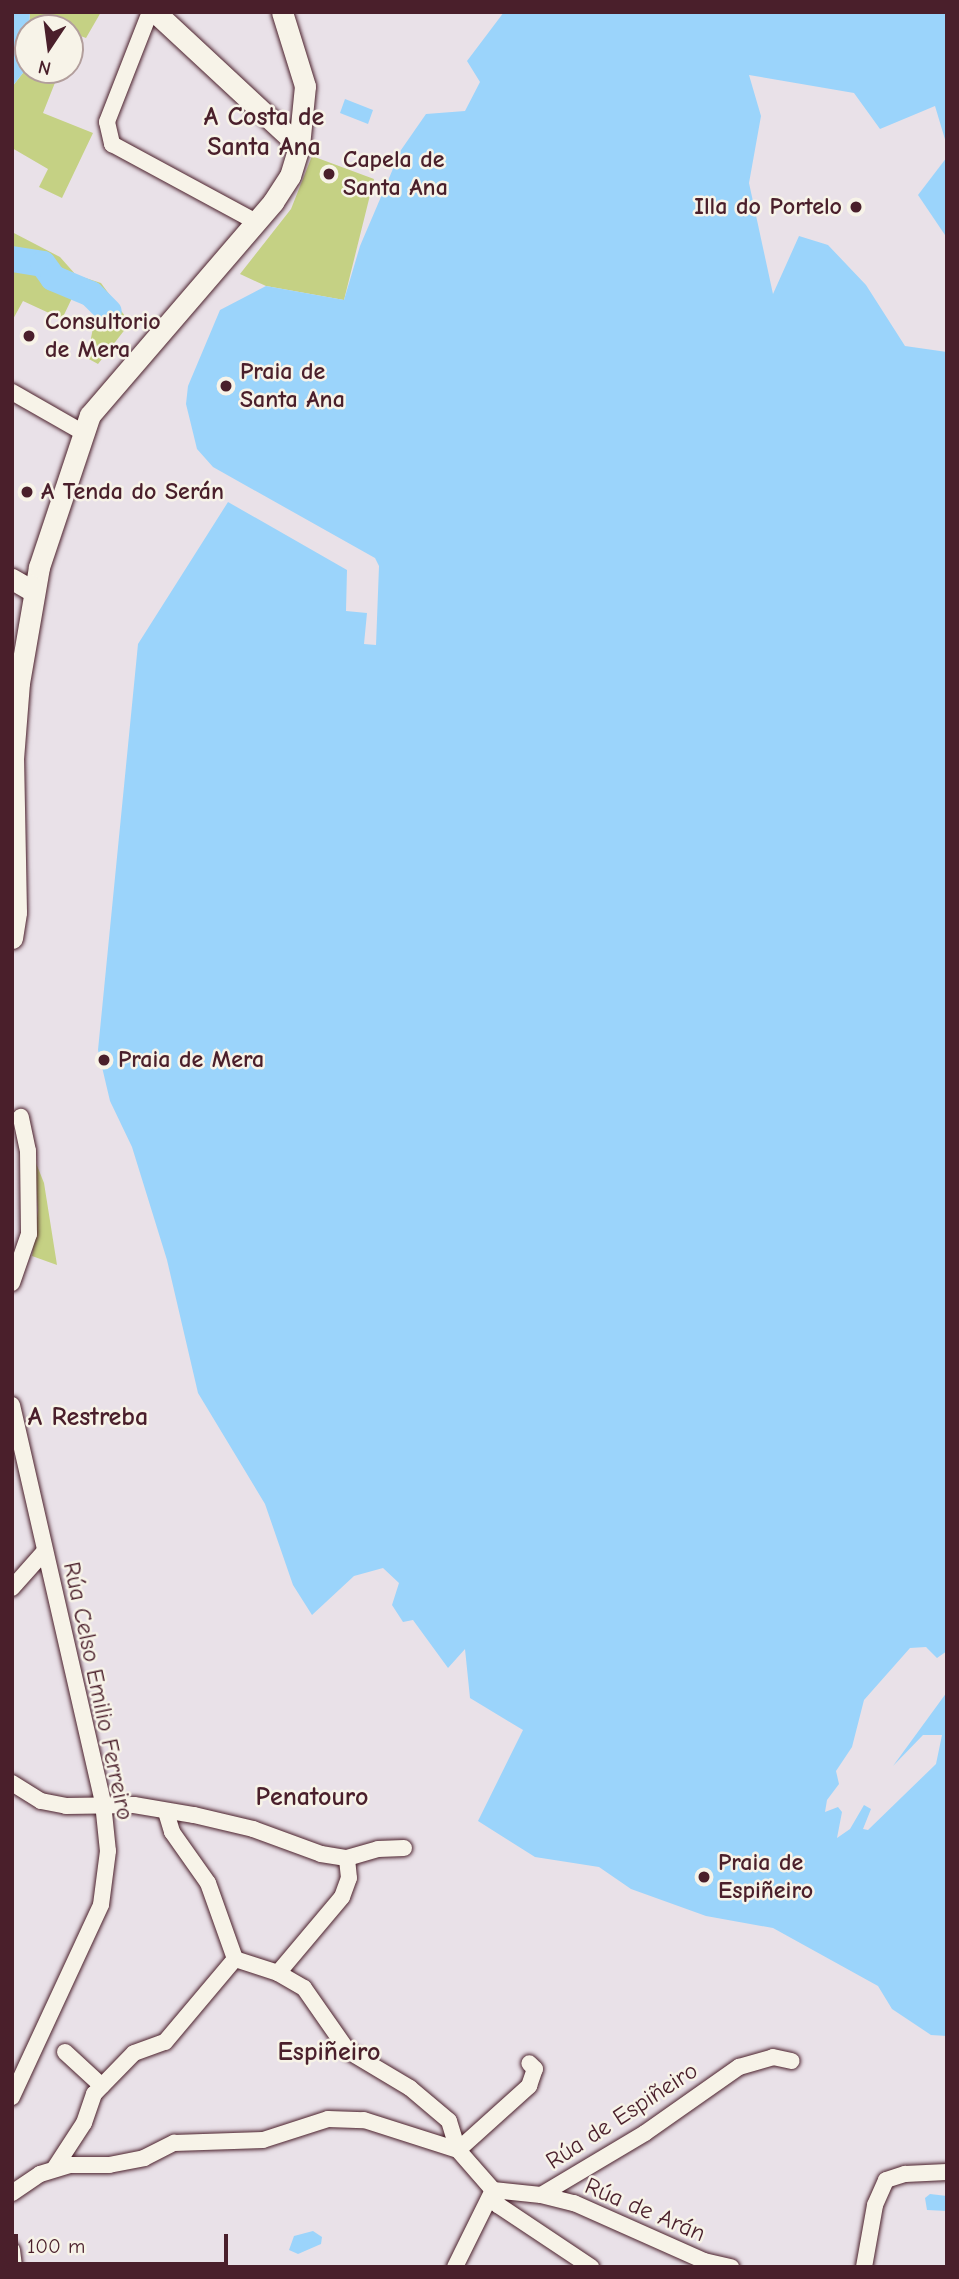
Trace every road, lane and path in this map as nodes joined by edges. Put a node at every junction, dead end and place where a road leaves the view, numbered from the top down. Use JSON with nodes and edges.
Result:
{"nodes":[{"id":1,"x":153,"y":12,"type":"edge"},
{"id":2,"x":282,"y":12,"type":"edge"},
{"id":3,"x":299,"y":146,"type":"junction"},
{"id":4,"x":256,"y":222,"type":"junction"},
{"id":5,"x":12,"y":392,"type":"edge"},
{"id":6,"x":82,"y":432,"type":"junction"},
{"id":7,"x":12,"y":579,"type":"edge"},
{"id":8,"x":33,"y":591,"type":"junction"},
{"id":9,"x":13,"y":759,"type":"edge"},
{"id":10,"x":12,"y":939,"type":"edge"},
{"id":11,"x":21,"y":1117,"type":"dead end"},
{"id":12,"x":12,"y":1283,"type":"edge"},
{"id":13,"x":12,"y":1405,"type":"edge"},
{"id":14,"x":15,"y":1449,"type":"edge"},
{"id":15,"x":44,"y":1552,"type":"junction"},
{"id":16,"x":12,"y":1588,"type":"edge"},
{"id":17,"x":12,"y":1783,"type":"edge"},
{"id":18,"x":103,"y":1803,"type":"junction"},
{"id":19,"x":166,"y":1812,"type":"junction"},
{"id":20,"x":404,"y":1848,"type":"dead end"},
{"id":21,"x":347,"y":1858,"type":"junction"},
{"id":22,"x":235,"y":1959,"type":"junction"},
{"id":23,"x":278,"y":1973,"type":"junction"},
{"id":24,"x":65,"y":2052,"type":"dead end"},
{"id":25,"x":792,"y":2061,"type":"dead end"},
{"id":26,"x":529,"y":2063,"type":"dead end"},
{"id":27,"x":102,"y":2086,"type":"junction"},
{"id":28,"x":12,"y":2097,"type":"edge"},
{"id":29,"x":458,"y":2150,"type":"junction"},
{"id":30,"x":54,"y":2169,"type":"junction"},
{"id":31,"x":947,"y":2172,"type":"edge"},
{"id":32,"x":493,"y":2190,"type":"junction"},
{"id":33,"x":12,"y":2193,"type":"edge"},
{"id":34,"x":541,"y":2195,"type":"junction"},
{"id":35,"x":12,"y":2250,"type":"edge"},
{"id":36,"x":14,"y":2267,"type":"edge"},
{"id":37,"x":455,"y":2267,"type":"edge"},
{"id":38,"x":592,"y":2267,"type":"edge"},
{"id":39,"x":731,"y":2267,"type":"edge"},
{"id":40,"x":864,"y":2267,"type":"edge"}],
"edges":[{"from":1,"to":3,"type":"main road"},
{"from":1,"to":4,"type":"street"},
{"from":2,"to":3,"type":"main road"},
{"from":3,"to":4,"type":"main road"},
{"from":4,"to":6,"type":"main road"},
{"from":5,"to":6,"type":"street"},
{"from":6,"to":8,"type":"main road"},
{"from":7,"to":8,"type":"main road"},
{"from":8,"to":9,"type":"main road"},
{"from":9,"to":10,"type":"main road"},
{"from":11,"to":12,"type":"street"},
{"from":13,"to":14,"type":"street","name":"Rúa Celso Emilio Ferreiro"},
{"from":14,"to":15,"type":"street","name":"Rúa Celso Emilio Ferreiro"},
{"from":15,"to":16,"type":"street"},
{"from":15,"to":18,"type":"street","name":"Rúa Celso Emilio Ferreiro"},
{"from":17,"to":18,"type":"street"},
{"from":18,"to":19,"type":"street"},
{"from":18,"to":28,"type":"street","name":"Rúa Celso Emilio Ferreiro"},
{"from":19,"to":21,"type":"street"},
{"from":19,"to":22,"type":"street"},
{"from":20,"to":21,"type":"street"},
{"from":21,"to":23,"type":"street"},
{"from":22,"to":23,"type":"street"},
{"from":22,"to":27,"type":"street"},
{"from":23,"to":29,"type":"street"},
{"from":24,"to":27,"type":"street"},
{"from":25,"to":34,"type":"street","name":"Rúa de Espiñeiro"},
{"from":26,"to":29,"type":"street"},
{"from":27,"to":30,"type":"street"},
{"from":29,"to":30,"type":"street"},
{"from":29,"to":32,"type":"street"},
{"from":30,"to":33,"type":"street"},
{"from":31,"to":40,"type":"street"},
{"from":32,"to":34,"type":"street","name":"Rúa de Espiñeiro"},
{"from":32,"to":37,"type":"street"},
{"from":32,"to":38,"type":"street"},
{"from":34,"to":39,"type":"street","name":"Rúa de Arán"},
{"from":35,"to":36,"type":"street"}]}
